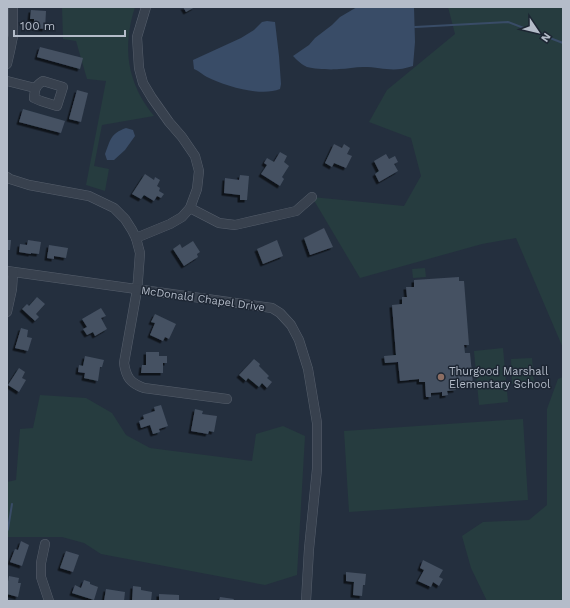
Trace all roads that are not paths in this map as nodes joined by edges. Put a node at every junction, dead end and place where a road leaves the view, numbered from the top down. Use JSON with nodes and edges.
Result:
{"nodes":[{"id":1,"x":13,"y":7,"type":"edge"},
{"id":2,"x":146,"y":7,"type":"edge"},
{"id":3,"x":7,"y":64,"type":"edge"},
{"id":4,"x":7,"y":81,"type":"edge"},
{"id":5,"x":35,"y":88,"type":"dead end"},
{"id":6,"x":7,"y":177,"type":"edge"},
{"id":7,"x":312,"y":197,"type":"dead end"},
{"id":8,"x":190,"y":208,"type":"junction"},
{"id":9,"x":136,"y":238,"type":"junction"},
{"id":10,"x":10,"y":272,"type":"edge"},
{"id":11,"x":138,"y":290,"type":"junction"},
{"id":12,"x":7,"y":312,"type":"edge"},
{"id":13,"x":227,"y":399,"type":"dead end"},
{"id":14,"x":45,"y":544,"type":"dead end"},
{"id":15,"x":49,"y":601,"type":"edge"},
{"id":16,"x":306,"y":601,"type":"edge"}],
"edges":[{"from":1,"to":3,"type":"street"},
{"from":2,"to":8,"type":"street"},
{"from":4,"to":5,"type":"street"},
{"from":6,"to":9,"type":"street"},
{"from":7,"to":8,"type":"street"},
{"from":8,"to":9,"type":"street"},
{"from":9,"to":11,"type":"street"},
{"from":10,"to":11,"type":"street","name":"McDonald Chapel Drive"},
{"from":10,"to":12,"type":"street"},
{"from":11,"to":13,"type":"street"},
{"from":11,"to":16,"type":"street","name":"McDonald Chapel Drive"},
{"from":14,"to":15,"type":"street"}]}
